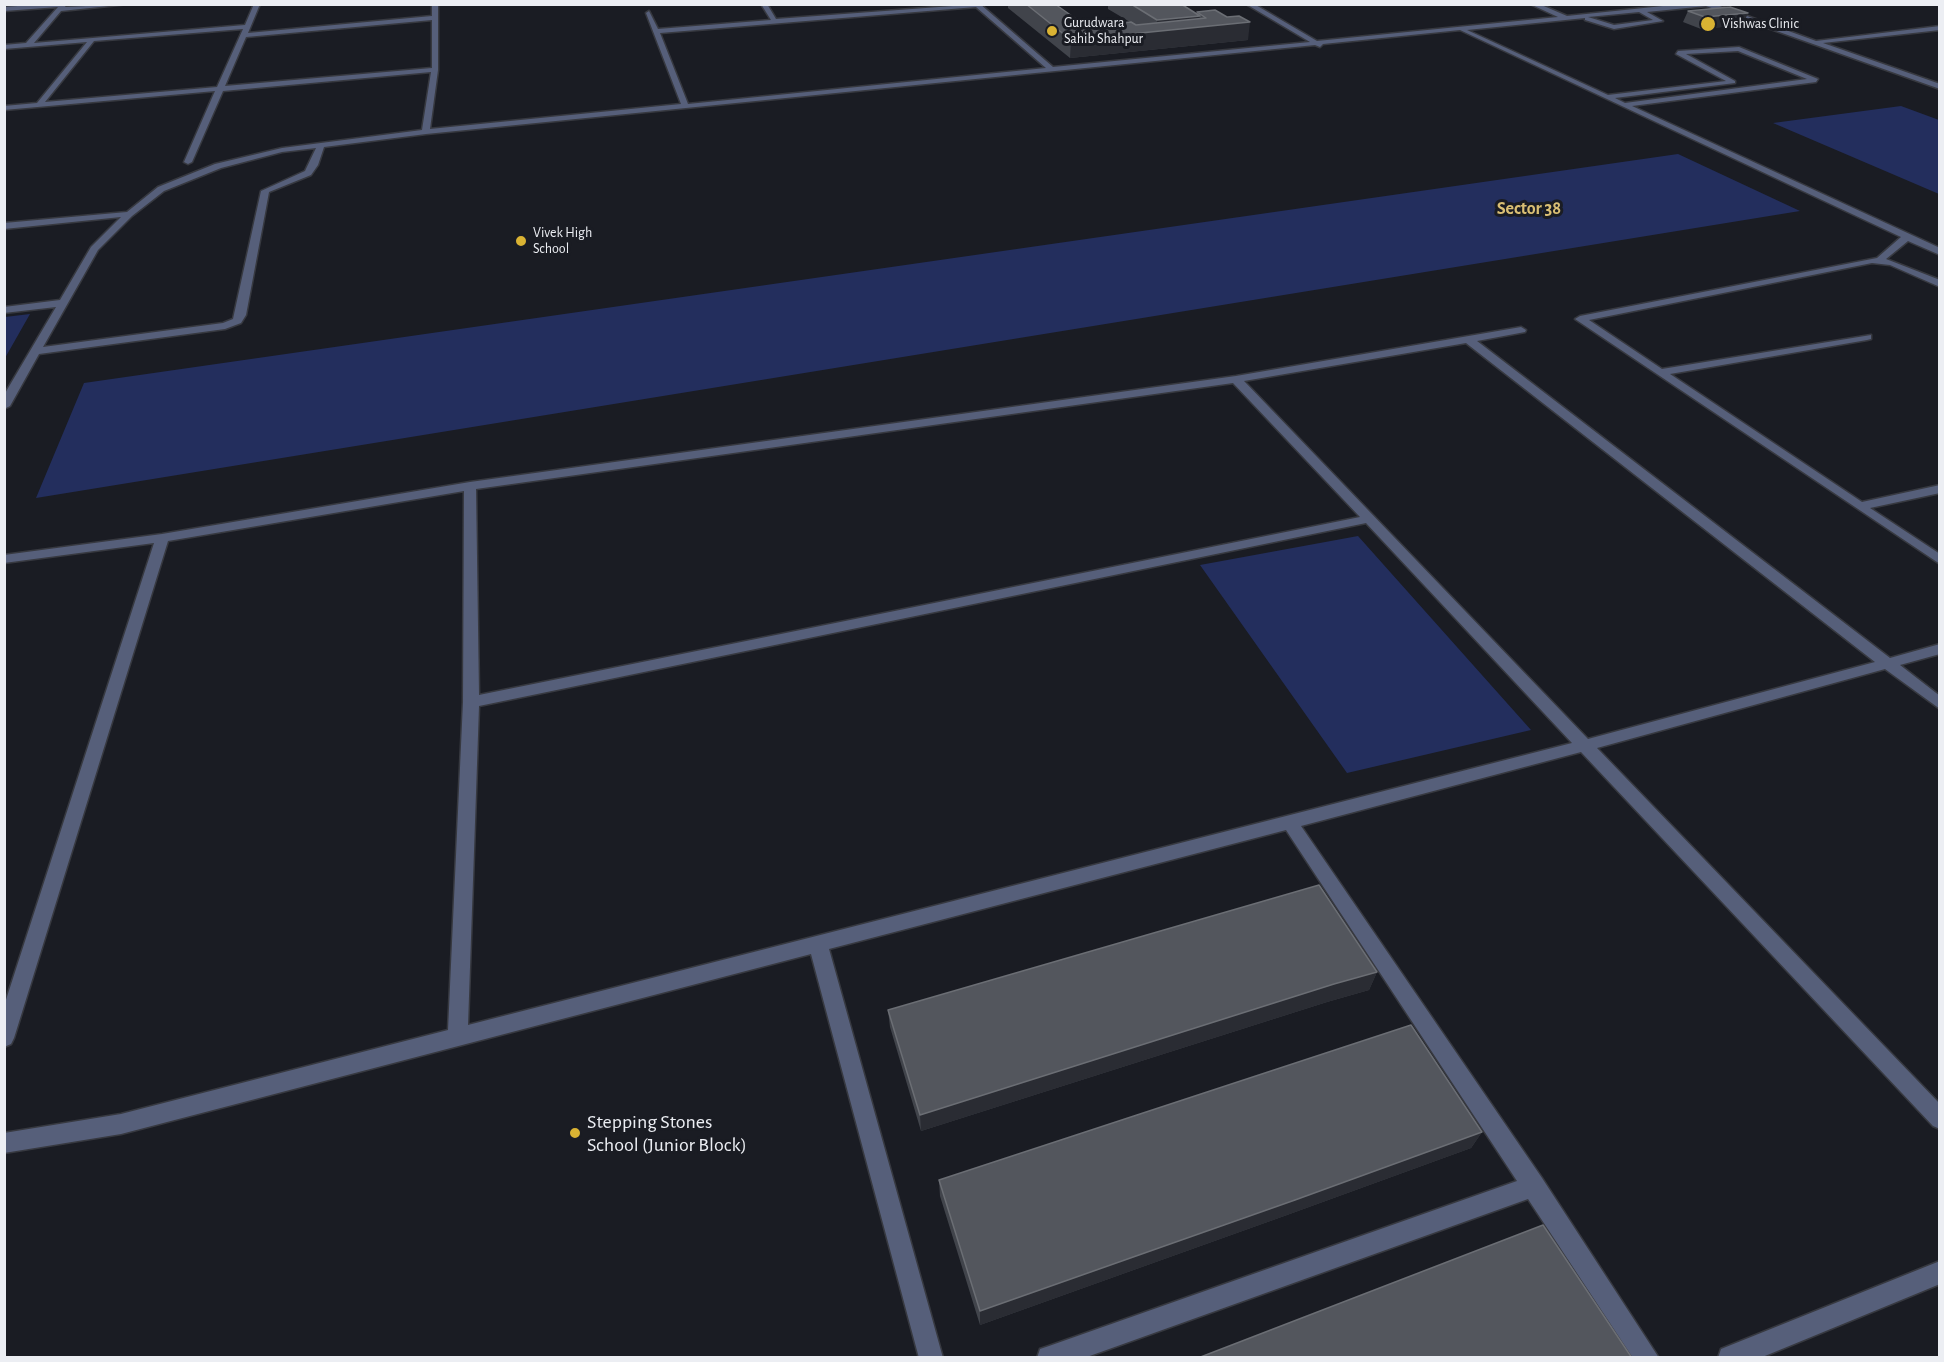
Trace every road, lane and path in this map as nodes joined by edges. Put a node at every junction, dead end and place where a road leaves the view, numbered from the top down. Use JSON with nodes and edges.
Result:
{"nodes":[{"id":1,"x":125,"y":4,"type":"edge"},
{"id":2,"x":257,"y":4,"type":"edge"},
{"id":3,"x":435,"y":4,"type":"edge"},
{"id":4,"x":764,"y":4,"type":"edge"},
{"id":5,"x":1250,"y":4,"type":"edge"},
{"id":6,"x":1533,"y":4,"type":"edge"},
{"id":7,"x":1706,"y":4,"type":"edge"},
{"id":8,"x":977,"y":5,"type":"edge"},
{"id":9,"x":62,"y":6,"type":"edge"},
{"id":10,"x":4,"y":9,"type":"edge"},
{"id":11,"x":1641,"y":11,"type":"junction"},
{"id":12,"x":649,"y":13,"type":"dead end"},
{"id":13,"x":1583,"y":17,"type":"junction"},
{"id":14,"x":435,"y":18,"type":"junction"},
{"id":15,"x":1568,"y":19,"type":"junction"},
{"id":16,"x":775,"y":22,"type":"junction"},
{"id":17,"x":247,"y":27,"type":"junction"},
{"id":18,"x":1463,"y":30,"type":"junction"},
{"id":19,"x":1940,"y":30,"type":"edge"},
{"id":20,"x":657,"y":31,"type":"junction"},
{"id":21,"x":1318,"y":32,"type":"dead end"},
{"id":22,"x":243,"y":35,"type":"junction"},
{"id":23,"x":92,"y":40,"type":"junction"},
{"id":24,"x":1339,"y":42,"type":"junction"},
{"id":25,"x":1815,"y":43,"type":"junction"},
{"id":26,"x":28,"y":45,"type":"junction"},
{"id":27,"x":1320,"y":45,"type":"junction"},
{"id":28,"x":4,"y":46,"type":"edge"},
{"id":29,"x":1051,"y":69,"type":"junction"},
{"id":30,"x":435,"y":70,"type":"junction"},
{"id":31,"x":1940,"y":81,"type":"edge"},
{"id":32,"x":1926,"y":82,"type":"junction"},
{"id":33,"x":1940,"y":87,"type":"edge"},
{"id":34,"x":220,"y":89,"type":"junction"},
{"id":35,"x":1608,"y":97,"type":"junction"},
{"id":36,"x":39,"y":105,"type":"junction"},
{"id":37,"x":1623,"y":105,"type":"junction"},
{"id":38,"x":686,"y":107,"type":"junction"},
{"id":39,"x":4,"y":108,"type":"edge"},
{"id":40,"x":426,"y":132,"type":"junction"},
{"id":41,"x":321,"y":146,"type":"junction"},
{"id":42,"x":188,"y":162,"type":"dead end"},
{"id":43,"x":129,"y":213,"type":"junction"},
{"id":44,"x":4,"y":226,"type":"edge"},
{"id":45,"x":1907,"y":237,"type":"junction"},
{"id":46,"x":1940,"y":252,"type":"edge"},
{"id":47,"x":1880,"y":260,"type":"junction"},
{"id":48,"x":1940,"y":284,"type":"edge"},
{"id":49,"x":63,"y":303,"type":"junction"},
{"id":50,"x":4,"y":310,"type":"edge"},
{"id":51,"x":1521,"y":330,"type":"dead end"},
{"id":52,"x":1866,"y":337,"type":"dead end"},
{"id":53,"x":1468,"y":339,"type":"junction"},
{"id":54,"x":36,"y":351,"type":"junction"},
{"id":55,"x":1660,"y":373,"type":"junction"},
{"id":56,"x":1236,"y":379,"type":"junction"},
{"id":57,"x":4,"y":406,"type":"edge"},
{"id":58,"x":470,"y":486,"type":"junction"},
{"id":59,"x":1940,"y":489,"type":"edge"},
{"id":60,"x":1860,"y":507,"type":"junction"},
{"id":61,"x":1369,"y":519,"type":"junction"},
{"id":62,"x":162,"y":537,"type":"junction"},
{"id":63,"x":4,"y":559,"type":"edge"},
{"id":64,"x":1940,"y":560,"type":"edge"},
{"id":65,"x":1940,"y":649,"type":"edge"},
{"id":66,"x":1887,"y":664,"type":"junction"},
{"id":67,"x":471,"y":702,"type":"junction"},
{"id":68,"x":1940,"y":704,"type":"edge"},
{"id":69,"x":1583,"y":746,"type":"junction"},
{"id":70,"x":1289,"y":821,"type":"junction"},
{"id":71,"x":818,"y":944,"type":"junction"},
{"id":72,"x":458,"y":1037,"type":"junction"},
{"id":73,"x":4,"y":1038,"type":"edge"},
{"id":74,"x":1940,"y":1119,"type":"edge"},
{"id":75,"x":4,"y":1143,"type":"edge"},
{"id":76,"x":1534,"y":1186,"type":"junction"},
{"id":77,"x":1940,"y":1272,"type":"edge"},
{"id":78,"x":931,"y":1358,"type":"edge"},
{"id":79,"x":1049,"y":1358,"type":"edge"},
{"id":80,"x":1647,"y":1358,"type":"edge"},
{"id":81,"x":1730,"y":1358,"type":"edge"}],
"edges":[{"from":1,"to":9,"type":"street"},
{"from":2,"to":17,"type":"street"},
{"from":3,"to":14,"type":"street"},
{"from":4,"to":16,"type":"street"},
{"from":5,"to":27,"type":"street"},
{"from":6,"to":15,"type":"street"},
{"from":7,"to":11,"type":"street"},
{"from":7,"to":25,"type":"street"},
{"from":8,"to":16,"type":"street"},
{"from":8,"to":29,"type":"street"},
{"from":9,"to":10,"type":"street"},
{"from":9,"to":26,"type":"street"},
{"from":11,"to":13,"type":"street"},
{"from":11,"to":13,"type":"street"},
{"from":12,"to":20,"type":"street"},
{"from":13,"to":15,"type":"street"},
{"from":14,"to":22,"type":"street"},
{"from":14,"to":30,"type":"street"},
{"from":15,"to":18,"type":"street"},
{"from":16,"to":20,"type":"street"},
{"from":17,"to":22,"type":"street"},
{"from":17,"to":23,"type":"street"},
{"from":18,"to":24,"type":"street"},
{"from":18,"to":35,"type":"street"},
{"from":19,"to":25,"type":"street"},
{"from":20,"to":38,"type":"street"},
{"from":21,"to":24,"type":"street"},
{"from":22,"to":34,"type":"street"},
{"from":23,"to":26,"type":"street"},
{"from":23,"to":36,"type":"street"},
{"from":24,"to":27,"type":"street"},
{"from":25,"to":32,"type":"street"},
{"from":26,"to":28,"type":"street"},
{"from":27,"to":29,"type":"street"},
{"from":29,"to":38,"type":"street"},
{"from":30,"to":34,"type":"street"},
{"from":30,"to":40,"type":"street"},
{"from":31,"to":32,"type":"street"},
{"from":32,"to":33,"type":"street"},
{"from":34,"to":36,"type":"street"},
{"from":34,"to":42,"type":"street"},
{"from":35,"to":37,"type":"street"},
{"from":35,"to":37,"type":"street"},
{"from":36,"to":39,"type":"street"},
{"from":37,"to":45,"type":"street"},
{"from":38,"to":40,"type":"street"},
{"from":40,"to":41,"type":"street"},
{"from":41,"to":43,"type":"street"},
{"from":41,"to":54,"type":"street"},
{"from":43,"to":44,"type":"street"},
{"from":43,"to":49,"type":"street"},
{"from":45,"to":46,"type":"street"},
{"from":45,"to":47,"type":"street"},
{"from":47,"to":48,"type":"street"},
{"from":47,"to":55,"type":"street"},
{"from":49,"to":50,"type":"street"},
{"from":49,"to":54,"type":"street"},
{"from":51,"to":53,"type":"street"},
{"from":52,"to":55,"type":"street"},
{"from":53,"to":56,"type":"street"},
{"from":53,"to":66,"type":"street"},
{"from":54,"to":57,"type":"street"},
{"from":55,"to":60,"type":"street"},
{"from":56,"to":58,"type":"street"},
{"from":56,"to":61,"type":"street"},
{"from":58,"to":62,"type":"street"},
{"from":58,"to":67,"type":"street"},
{"from":59,"to":60,"type":"street"},
{"from":60,"to":64,"type":"street"},
{"from":61,"to":67,"type":"street"},
{"from":61,"to":69,"type":"street"},
{"from":62,"to":63,"type":"street"},
{"from":62,"to":73,"type":"street"},
{"from":65,"to":66,"type":"street"},
{"from":66,"to":68,"type":"street"},
{"from":66,"to":69,"type":"street"},
{"from":67,"to":72,"type":"street"},
{"from":69,"to":70,"type":"street"},
{"from":69,"to":74,"type":"street"},
{"from":70,"to":71,"type":"street"},
{"from":70,"to":76,"type":"street"},
{"from":71,"to":72,"type":"street"},
{"from":71,"to":78,"type":"street"},
{"from":72,"to":75,"type":"street"},
{"from":76,"to":79,"type":"street"},
{"from":76,"to":80,"type":"street"},
{"from":77,"to":81,"type":"street"}]}
